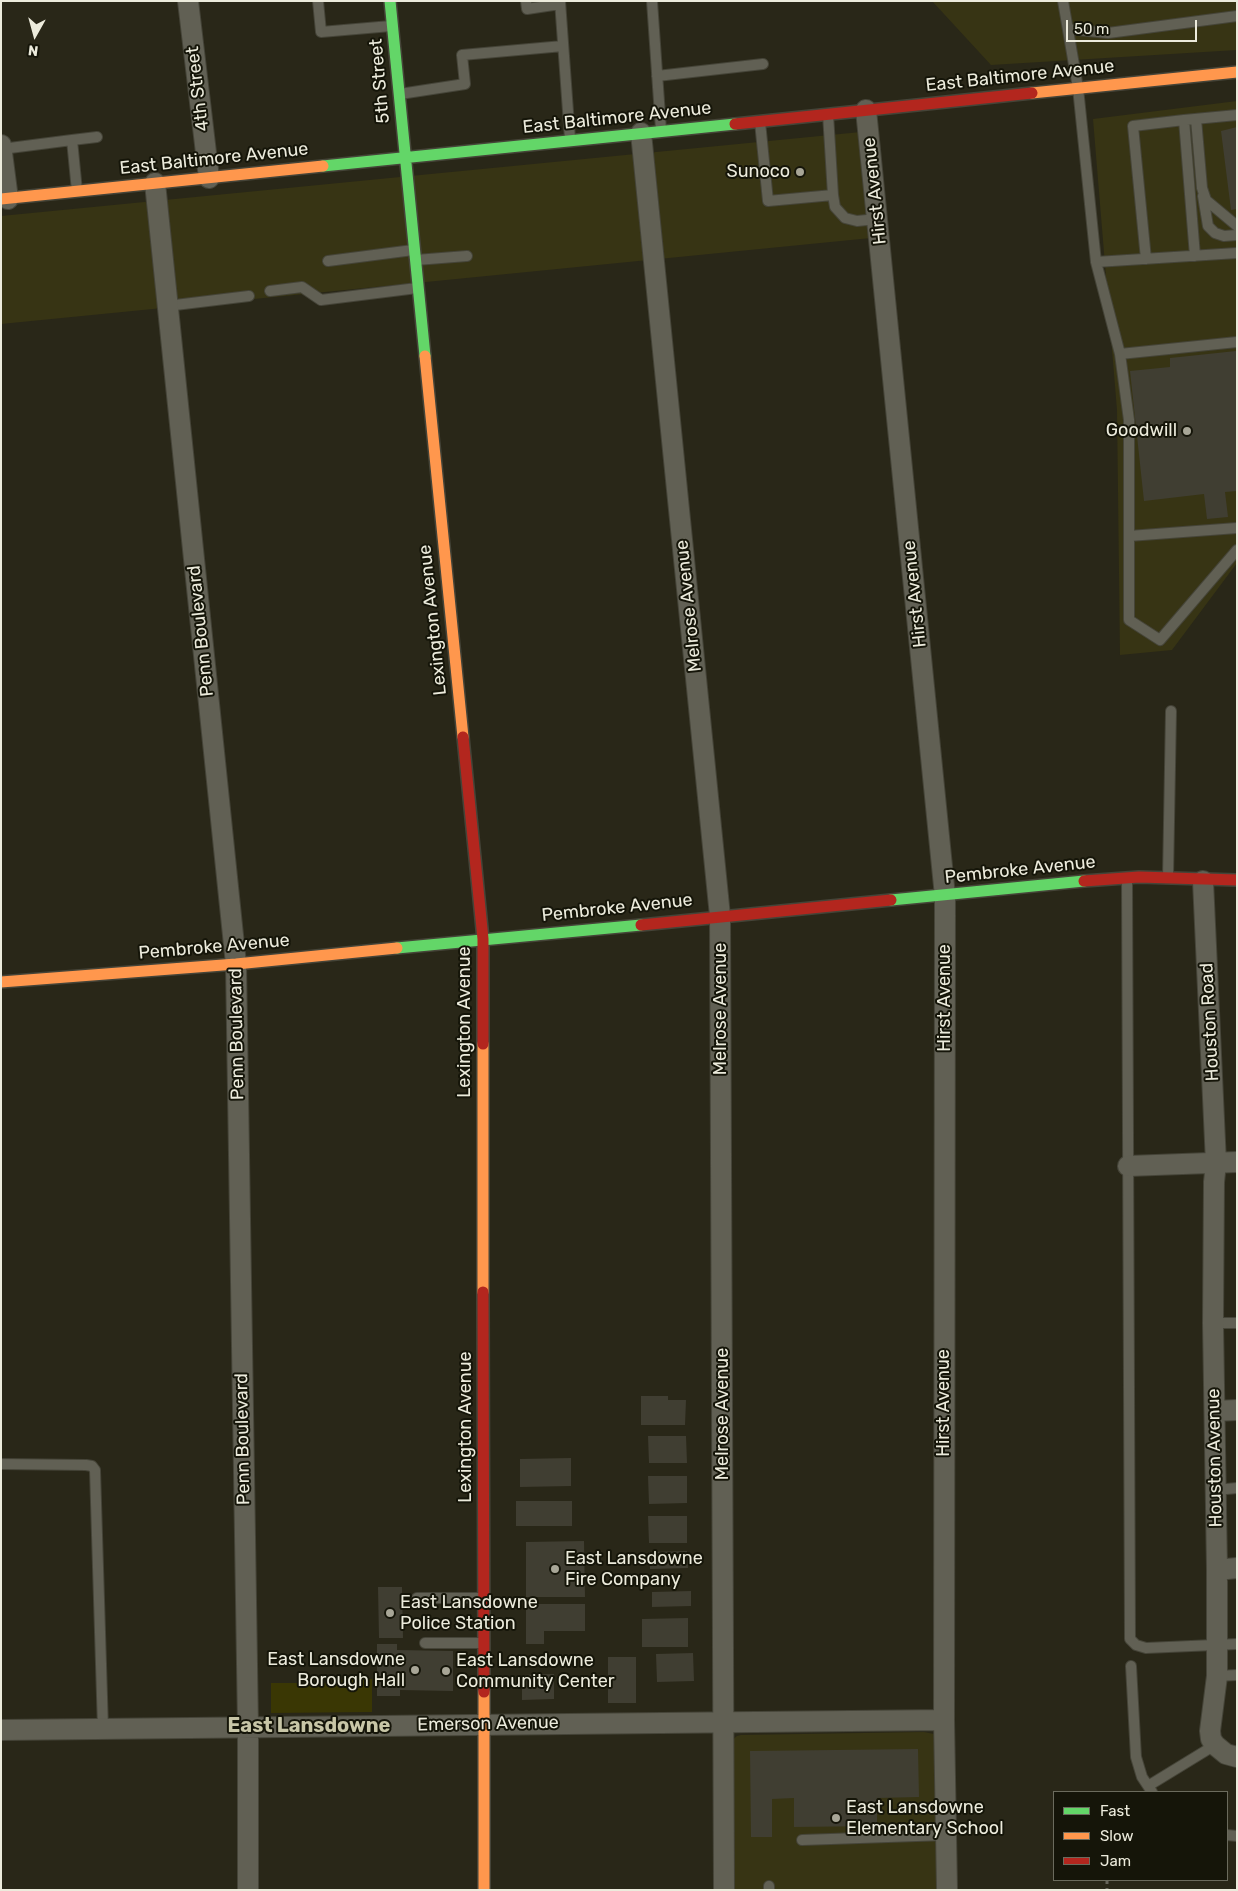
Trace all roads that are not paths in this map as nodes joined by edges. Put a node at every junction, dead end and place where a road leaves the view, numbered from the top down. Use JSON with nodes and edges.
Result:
{"nodes":[{"id":1,"x":188,"y":1,"type":"edge"},
{"id":2,"x":318,"y":1,"type":"edge"},
{"id":3,"x":390,"y":1,"type":"edge"},
{"id":4,"x":526,"y":1,"type":"edge"},
{"id":5,"x":652,"y":1,"type":"edge"},
{"id":6,"x":1063,"y":1,"type":"edge"},
{"id":7,"x":560,"y":3,"type":"edge"},
{"id":8,"x":1237,"y":16,"type":"edge"},
{"id":9,"x":393,"y":26,"type":"junction"},
{"id":10,"x":1068,"y":29,"type":"junction"},
{"id":11,"x":563,"y":46,"type":"junction"},
{"id":12,"x":763,"y":64,"type":"dead end"},
{"id":13,"x":1237,"y":72,"type":"edge"},
{"id":14,"x":657,"y":76,"type":"junction"},
{"id":15,"x":1078,"y":88,"type":"junction"},
{"id":16,"x":399,"y":94,"type":"junction"},
{"id":17,"x":866,"y":110,"type":"junction"},
{"id":18,"x":828,"y":114,"type":"junction"},
{"id":19,"x":1237,"y":115,"type":"edge"},
{"id":20,"x":1196,"y":118,"type":"junction"},
{"id":21,"x":1184,"y":120,"type":"junction"},
{"id":22,"x":760,"y":121,"type":"junction"},
{"id":23,"x":651,"y":132,"type":"junction"},
{"id":24,"x":97,"y":137,"type":"dead end"},
{"id":25,"x":72,"y":140,"type":"junction"},
{"id":26,"x":570,"y":140,"type":"junction"},
{"id":27,"x":1,"y":145,"type":"edge"},
{"id":28,"x":2,"y":149,"type":"edge"},
{"id":29,"x":405,"y":157,"type":"junction"},
{"id":30,"x":209,"y":178,"type":"junction"},
{"id":31,"x":154,"y":183,"type":"junction"},
{"id":32,"x":1202,"y":188,"type":"junction"},
{"id":33,"x":77,"y":191,"type":"junction"},
{"id":34,"x":833,"y":195,"type":"junction"},
{"id":35,"x":4,"y":199,"type":"edge"},
{"id":36,"x":877,"y":219,"type":"junction"},
{"id":37,"x":1237,"y":226,"type":"edge"},
{"id":38,"x":1237,"y":235,"type":"edge"},
{"id":39,"x":1237,"y":253,"type":"edge"},
{"id":40,"x":415,"y":255,"type":"junction"},
{"id":41,"x":467,"y":256,"type":"dead end"},
{"id":42,"x":1195,"y":256,"type":"junction"},
{"id":43,"x":1146,"y":259,"type":"junction"},
{"id":44,"x":328,"y":260,"type":"dead end"},
{"id":45,"x":1096,"y":262,"type":"junction"},
{"id":46,"x":418,"y":288,"type":"junction"},
{"id":47,"x":270,"y":291,"type":"dead end"},
{"id":48,"x":249,"y":296,"type":"dead end"},
{"id":49,"x":167,"y":306,"type":"junction"},
{"id":50,"x":1237,"y":342,"type":"edge"},
{"id":51,"x":1120,"y":354,"type":"junction"},
{"id":52,"x":1237,"y":528,"type":"edge"},
{"id":53,"x":1129,"y":536,"type":"junction"},
{"id":54,"x":1237,"y":550,"type":"edge"},
{"id":55,"x":1171,"y":711,"type":"dead end"},
{"id":56,"x":1127,"y":878,"type":"junction"},
{"id":57,"x":1168,"y":879,"type":"junction"},
{"id":58,"x":1237,"y":880,"type":"edge"},
{"id":59,"x":1203,"y":881,"type":"junction"},
{"id":60,"x":945,"y":896,"type":"junction"},
{"id":61,"x":720,"y":916,"type":"junction"},
{"id":62,"x":483,"y":939,"type":"junction"},
{"id":63,"x":236,"y":964,"type":"junction"},
{"id":64,"x":1,"y":982,"type":"edge"},
{"id":65,"x":1237,"y":1162,"type":"edge"},
{"id":66,"x":1216,"y":1163,"type":"junction"},
{"id":67,"x":1128,"y":1166,"type":"junction"},
{"id":68,"x":1213,"y":1323,"type":"junction"},
{"id":69,"x":1237,"y":1323,"type":"edge"},
{"id":70,"x":1237,"y":1410,"type":"edge"},
{"id":71,"x":1215,"y":1411,"type":"junction"},
{"id":72,"x":1,"y":1464,"type":"edge"},
{"id":73,"x":1237,"y":1488,"type":"edge"},
{"id":74,"x":1216,"y":1490,"type":"junction"},
{"id":75,"x":1227,"y":1569,"type":"edge"},
{"id":76,"x":417,"y":1598,"type":"dead end"},
{"id":77,"x":484,"y":1598,"type":"junction"},
{"id":78,"x":425,"y":1643,"type":"dead end"},
{"id":79,"x":484,"y":1643,"type":"junction"},
{"id":80,"x":1237,"y":1644,"type":"edge"},
{"id":81,"x":1217,"y":1646,"type":"junction"},
{"id":82,"x":1131,"y":1666,"type":"dead end"},
{"id":83,"x":1237,"y":1675,"type":"edge"},
{"id":84,"x":1217,"y":1676,"type":"junction"},
{"id":85,"x":944,"y":1720,"type":"junction"},
{"id":86,"x":724,"y":1722,"type":"junction"},
{"id":87,"x":484,"y":1724,"type":"junction"},
{"id":88,"x":248,"y":1727,"type":"junction"},
{"id":89,"x":102,"y":1729,"type":"junction"},
{"id":90,"x":1,"y":1730,"type":"edge"},
{"id":91,"x":1224,"y":1751,"type":"edge"},
{"id":92,"x":1150,"y":1789,"type":"edge"},
{"id":93,"x":946,"y":1835,"type":"junction"},
{"id":94,"x":802,"y":1840,"type":"dead end"},
{"id":95,"x":248,"y":1890,"type":"edge"},
{"id":96,"x":484,"y":1890,"type":"edge"},
{"id":97,"x":724,"y":1890,"type":"edge"},
{"id":98,"x":947,"y":1890,"type":"edge"}],
"edges":[{"from":1,"to":30,"type":"street","name":"4th Street"},
{"from":2,"to":9,"type":"lane"},
{"from":3,"to":9,"type":"street","name":"5th Street"},
{"from":4,"to":7,"type":"lane"},
{"from":5,"to":14,"type":"lane"},
{"from":6,"to":10,"type":"lane"},
{"from":7,"to":11,"type":"lane"},
{"from":8,"to":10,"type":"lane"},
{"from":9,"to":16,"type":"street","name":"5th Street"},
{"from":10,"to":15,"type":"lane"},
{"from":11,"to":16,"type":"lane"},
{"from":11,"to":26,"type":"lane"},
{"from":12,"to":14,"type":"lane"},
{"from":13,"to":15,"type":"street","name":"East Baltimore Avenue"},
{"from":14,"to":23,"type":"lane"},
{"from":15,"to":17,"type":"street","name":"East Baltimore Avenue"},
{"from":15,"to":45,"type":"lane"},
{"from":16,"to":29,"type":"street","name":"5th Street"},
{"from":17,"to":18,"type":"street","name":"East Baltimore Avenue"},
{"from":17,"to":36,"type":"street","name":"Hirst Avenue"},
{"from":18,"to":22,"type":"street","name":"East Baltimore Avenue"},
{"from":18,"to":34,"type":"lane"},
{"from":19,"to":20,"type":"lane"},
{"from":20,"to":21,"type":"lane"},
{"from":20,"to":32,"type":"lane"},
{"from":21,"to":42,"type":"lane"},
{"from":21,"to":43,"type":"lane"},
{"from":22,"to":23,"type":"street","name":"East Baltimore Avenue"},
{"from":22,"to":34,"type":"lane"},
{"from":23,"to":26,"type":"street","name":"East Baltimore Avenue"},
{"from":23,"to":61,"type":"street","name":"Melrose Avenue"},
{"from":24,"to":25,"type":"lane"},
{"from":25,"to":28,"type":"lane"},
{"from":25,"to":33,"type":"lane"},
{"from":26,"to":29,"type":"street","name":"East Baltimore Avenue"},
{"from":27,"to":28,"type":"street"},
{"from":28,"to":35,"type":"street"},
{"from":29,"to":30,"type":"street","name":"East Baltimore Avenue"},
{"from":29,"to":40,"type":"street","name":"Lexington Avenue"},
{"from":30,"to":31,"type":"street","name":"East Baltimore Avenue"},
{"from":31,"to":33,"type":"street","name":"East Baltimore Avenue"},
{"from":31,"to":49,"type":"street","name":"Penn Boulevard"},
{"from":32,"to":37,"type":"lane"},
{"from":32,"to":38,"type":"lane"},
{"from":33,"to":35,"type":"street","name":"East Baltimore Avenue"},
{"from":34,"to":36,"type":"lane"},
{"from":36,"to":60,"type":"street","name":"Hirst Avenue"},
{"from":39,"to":42,"type":"lane"},
{"from":40,"to":41,"type":"lane"},
{"from":40,"to":44,"type":"lane"},
{"from":40,"to":46,"type":"street","name":"Lexington Avenue"},
{"from":42,"to":43,"type":"lane"},
{"from":43,"to":45,"type":"lane"},
{"from":45,"to":51,"type":"lane"},
{"from":46,"to":47,"type":"lane"},
{"from":46,"to":62,"type":"street","name":"Lexington Avenue"},
{"from":48,"to":49,"type":"lane"},
{"from":49,"to":63,"type":"street","name":"Penn Boulevard"},
{"from":50,"to":51,"type":"lane"},
{"from":51,"to":53,"type":"lane"},
{"from":52,"to":53,"type":"lane"},
{"from":53,"to":54,"type":"lane"},
{"from":55,"to":57,"type":"lane"},
{"from":56,"to":57,"type":"street","name":"Pembroke Avenue"},
{"from":56,"to":60,"type":"street","name":"Pembroke Avenue"},
{"from":56,"to":67,"type":"lane"},
{"from":57,"to":59,"type":"street","name":"Pembroke Avenue"},
{"from":58,"to":59,"type":"street","name":"Pembroke Avenue"},
{"from":59,"to":66,"type":"street","name":"Houston Road"},
{"from":60,"to":61,"type":"street","name":"Pembroke Avenue"},
{"from":60,"to":85,"type":"street","name":"Hirst Avenue"},
{"from":61,"to":62,"type":"street","name":"Pembroke Avenue"},
{"from":61,"to":86,"type":"street","name":"Melrose Avenue"},
{"from":62,"to":63,"type":"street","name":"Pembroke Avenue"},
{"from":62,"to":77,"type":"street","name":"Lexington Avenue"},
{"from":63,"to":64,"type":"street","name":"Pembroke Avenue"},
{"from":63,"to":88,"type":"street","name":"Penn Boulevard"},
{"from":65,"to":66,"type":"street"},
{"from":66,"to":67,"type":"street"},
{"from":66,"to":68,"type":"street","name":"Houston Avenue"},
{"from":67,"to":81,"type":"lane"},
{"from":68,"to":69,"type":"lane"},
{"from":68,"to":71,"type":"street","name":"Houston Avenue"},
{"from":70,"to":71,"type":"street"},
{"from":71,"to":74,"type":"street","name":"Houston Avenue"},
{"from":72,"to":89,"type":"lane"},
{"from":73,"to":74,"type":"lane"},
{"from":74,"to":75,"type":"street","name":"Houston Avenue"},
{"from":75,"to":81,"type":"street","name":"Houston Avenue"},
{"from":76,"to":77,"type":"lane"},
{"from":77,"to":79,"type":"street","name":"Lexington Avenue"},
{"from":78,"to":79,"type":"lane"},
{"from":79,"to":87,"type":"street","name":"Lexington Avenue"},
{"from":80,"to":81,"type":"lane"},
{"from":81,"to":84,"type":"street","name":"Houston Avenue"},
{"from":82,"to":92,"type":"lane"},
{"from":83,"to":84,"type":"lane"},
{"from":84,"to":91,"type":"street","name":"Houston Avenue"},
{"from":85,"to":86,"type":"street","name":"Emerson Avenue"},
{"from":85,"to":93,"type":"street","name":"Hirst Avenue"},
{"from":86,"to":87,"type":"street","name":"Emerson Avenue"},
{"from":86,"to":97,"type":"street","name":"Melrose Avenue"},
{"from":87,"to":88,"type":"street","name":"Emerson Avenue"},
{"from":87,"to":96,"type":"street","name":"Lexington Avenue"},
{"from":88,"to":89,"type":"street","name":"Emerson Avenue"},
{"from":88,"to":95,"type":"street","name":"Penn Boulevard"},
{"from":89,"to":90,"type":"street","name":"Emerson Avenue"},
{"from":91,"to":92,"type":"lane"},
{"from":93,"to":94,"type":"lane"},
{"from":93,"to":98,"type":"street","name":"Hirst Avenue"}]}
